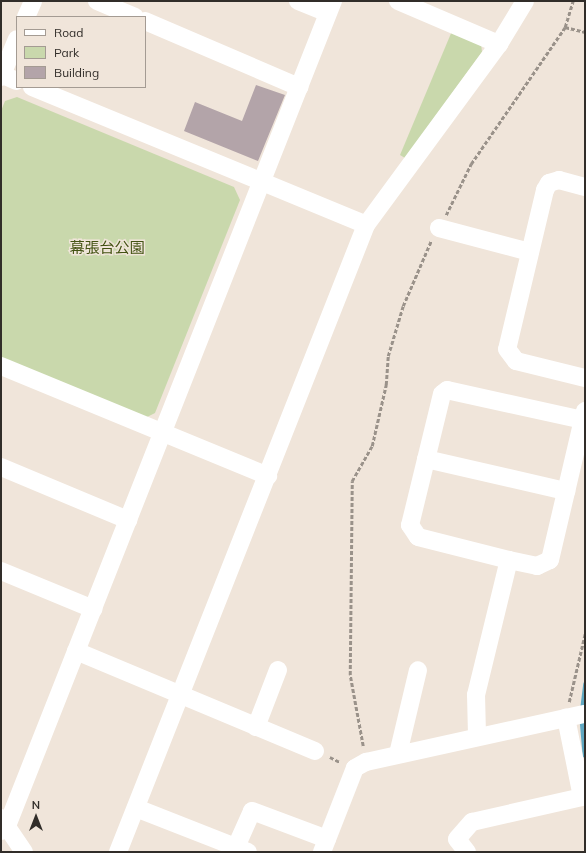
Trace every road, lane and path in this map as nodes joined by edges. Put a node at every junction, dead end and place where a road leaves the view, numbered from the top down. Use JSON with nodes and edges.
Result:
{"nodes":[{"id":1,"x":33,"y":1,"type":"edge"},
{"id":2,"x":97,"y":1,"type":"edge"},
{"id":3,"x":298,"y":1,"type":"edge"},
{"id":4,"x":398,"y":1,"type":"edge"},
{"id":5,"x":525,"y":1,"type":"edge"},
{"id":6,"x":573,"y":1,"type":"edge"},
{"id":7,"x":330,"y":7,"type":"edge"},
{"id":8,"x":26,"y":16,"type":"edge"},
{"id":9,"x":133,"y":16,"type":"edge"},
{"id":10,"x":146,"y":21,"type":"edge"},
{"id":11,"x":565,"y":27,"type":"junction"},
{"id":12,"x":585,"y":32,"type":"edge"},
{"id":13,"x":16,"y":42,"type":"edge"},
{"id":14,"x":499,"y":44,"type":"junction"},
{"id":15,"x":5,"y":76,"type":"edge"},
{"id":16,"x":299,"y":87,"type":"junction"},
{"id":17,"x":34,"y":88,"type":"edge"},
{"id":18,"x":260,"y":183,"type":"junction"},
{"id":19,"x":585,"y":187,"type":"edge"},
{"id":20,"x":366,"y":225,"type":"junction"},
{"id":21,"x":439,"y":228,"type":"junction"},
{"id":22,"x":530,"y":252,"type":"junction"},
{"id":23,"x":1,"y":366,"type":"edge"},
{"id":24,"x":585,"y":378,"type":"edge"},
{"id":25,"x":584,"y":415,"type":"edge"},
{"id":26,"x":162,"y":432,"type":"junction"},
{"id":27,"x":426,"y":459,"type":"junction"},
{"id":28,"x":1,"y":468,"type":"edge"},
{"id":29,"x":268,"y":476,"type":"junction"},
{"id":30,"x":566,"y":491,"type":"junction"},
{"id":31,"x":128,"y":520,"type":"junction"},
{"id":32,"x":509,"y":560,"type":"junction"},
{"id":33,"x":1,"y":571,"type":"edge"},
{"id":34,"x":93,"y":609,"type":"junction"},
{"id":35,"x":585,"y":634,"type":"edge"},
{"id":36,"x":76,"y":651,"type":"junction"},
{"id":37,"x":278,"y":670,"type":"dead end"},
{"id":38,"x":418,"y":670,"type":"dead end"},
{"id":39,"x":181,"y":695,"type":"junction"},
{"id":40,"x":585,"y":714,"type":"edge"},
{"id":41,"x":566,"y":718,"type":"junction"},
{"id":42,"x":256,"y":727,"type":"junction"},
{"id":43,"x":477,"y":735,"type":"junction"},
{"id":44,"x":315,"y":751,"type":"joint"},
{"id":45,"x":398,"y":754,"type":"junction"},
{"id":46,"x":361,"y":765,"type":"junction"},
{"id":47,"x":136,"y":808,"type":"junction"},
{"id":48,"x":3,"y":825,"type":"edge"},
{"id":49,"x":325,"y":845,"type":"edge"},
{"id":50,"x":242,"y":850,"type":"edge"},
{"id":51,"x":24,"y":852,"type":"edge"},
{"id":52,"x":118,"y":852,"type":"edge"},
{"id":53,"x":467,"y":852,"type":"edge"}],
"edges":[{"from":1,"to":8,"type":"street"},
{"from":2,"to":9,"type":"street"},
{"from":3,"to":7,"type":"street"},
{"from":4,"to":14,"type":"street"},
{"from":5,"to":14,"type":"street"},
{"from":6,"to":11,"type":"path"},
{"from":7,"to":16,"type":"street"},
{"from":10,"to":16,"type":"street"},
{"from":11,"to":12,"type":"path"},
{"from":11,"to":21,"type":"path"},
{"from":13,"to":15,"type":"street"},
{"from":14,"to":20,"type":"street"},
{"from":16,"to":18,"type":"street"},
{"from":17,"to":18,"type":"street"},
{"from":18,"to":20,"type":"street"},
{"from":18,"to":26,"type":"street"},
{"from":19,"to":22,"type":"street"},
{"from":20,"to":29,"type":"street"},
{"from":21,"to":22,"type":"street"},
{"from":21,"to":46,"type":"path"},
{"from":22,"to":24,"type":"street"},
{"from":23,"to":26,"type":"street"},
{"from":25,"to":27,"type":"street"},
{"from":25,"to":30,"type":"street"},
{"from":26,"to":29,"type":"street"},
{"from":26,"to":31,"type":"street"},
{"from":27,"to":30,"type":"street"},
{"from":27,"to":32,"type":"street"},
{"from":28,"to":31,"type":"street"},
{"from":29,"to":39,"type":"street"},
{"from":30,"to":32,"type":"street"},
{"from":31,"to":34,"type":"street"},
{"from":32,"to":43,"type":"street"},
{"from":33,"to":34,"type":"street"},
{"from":34,"to":36,"type":"street"},
{"from":35,"to":41,"type":"path"},
{"from":36,"to":39,"type":"street"},
{"from":36,"to":48,"type":"street"},
{"from":37,"to":42,"type":"street"},
{"from":38,"to":45,"type":"street"},
{"from":39,"to":42,"type":"street"},
{"from":39,"to":47,"type":"street"},
{"from":40,"to":41,"type":"street"},
{"from":41,"to":43,"type":"street"},
{"from":41,"to":53,"type":"street"},
{"from":42,"to":44,"type":"street"},
{"from":43,"to":45,"type":"street"},
{"from":44,"to":46,"type":"path"},
{"from":45,"to":46,"type":"street"},
{"from":46,"to":49,"type":"street"},
{"from":47,"to":50,"type":"street"},
{"from":47,"to":52,"type":"street"},
{"from":48,"to":51,"type":"street"},
{"from":49,"to":50,"type":"street"}]}
